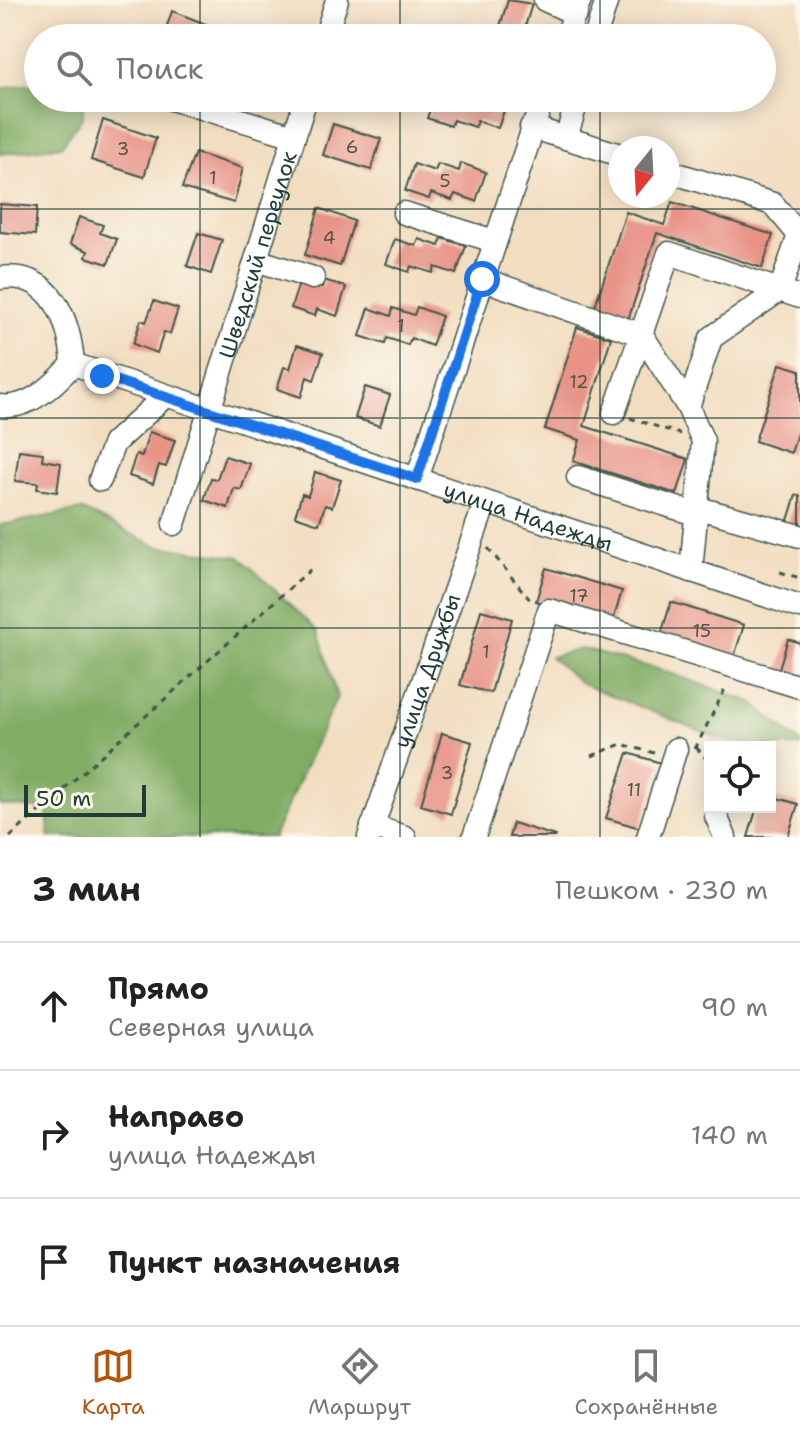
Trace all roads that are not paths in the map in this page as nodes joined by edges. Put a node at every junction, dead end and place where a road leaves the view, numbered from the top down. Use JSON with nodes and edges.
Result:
{"nodes":[{"id":1,"x":337,"y":0,"type":"edge"},
{"id":2,"x":545,"y":0,"type":"edge"},
{"id":3,"x":607,"y":0,"type":"edge"},
{"id":4,"x":578,"y":7,"type":"edge"},
{"id":5,"x":329,"y":24,"type":"edge"},
{"id":6,"x":599,"y":24,"type":"edge"},
{"id":7,"x":214,"y":112,"type":"edge"},
{"id":8,"x":302,"y":112,"type":"edge"},
{"id":9,"x":537,"y":112,"type":"edge"},
{"id":10,"x":574,"y":112,"type":"edge"},
{"id":11,"x":531,"y":127,"type":"junction"},
{"id":12,"x":294,"y":136,"type":"junction"},
{"id":13,"x":566,"y":138,"type":"junction"},
{"id":14,"x":608,"y":151,"type":"edge"},
{"id":15,"x":680,"y":175,"type":"edge"},
{"id":16,"x":404,"y":213,"type":"dead end"},
{"id":17,"x":494,"y":241,"type":"junction"},
{"id":18,"x":256,"y":260,"type":"junction"},
{"id":19,"x":0,"y":278,"type":"edge"},
{"id":20,"x":313,"y":278,"type":"dead end"},
{"id":21,"x":482,"y":279,"type":"junction"},
{"id":22,"x":790,"y":293,"type":"edge"},
{"id":23,"x":642,"y":335,"type":"junction"},
{"id":24,"x":73,"y":364,"type":"junction"},
{"id":25,"x":165,"y":396,"type":"junction"},
{"id":26,"x":0,"y":406,"type":"edge"},
{"id":27,"x":688,"y":407,"type":"junction"},
{"id":28,"x":209,"y":410,"type":"junction"},
{"id":29,"x":614,"y":413,"type":"road end"},
{"id":30,"x":578,"y":477,"type":"dead end"},
{"id":31,"x":417,"y":479,"type":"junction"},
{"id":32,"x":100,"y":480,"type":"dead end"},
{"id":33,"x":485,"y":503,"type":"junction"},
{"id":34,"x":695,"y":511,"type":"junction"},
{"id":35,"x":174,"y":524,"type":"dead end"},
{"id":36,"x":800,"y":536,"type":"edge"},
{"id":37,"x":691,"y":571,"type":"junction"},
{"id":38,"x":800,"y":607,"type":"edge"},
{"id":39,"x":800,"y":687,"type":"edge"},
{"id":40,"x":682,"y":751,"type":"road end"},
{"id":41,"x":717,"y":813,"type":"edge"},
{"id":42,"x":370,"y":832,"type":"edge"},
{"id":43,"x":405,"y":837,"type":"edge"},
{"id":44,"x":474,"y":837,"type":"edge"},
{"id":45,"x":648,"y":837,"type":"edge"},
{"id":46,"x":725,"y":837,"type":"edge"}],
"edges":[{"from":1,"to":5,"type":"street"},
{"from":2,"to":4,"type":"street"},
{"from":3,"to":6,"type":"street"},
{"from":7,"to":12,"type":"street"},
{"from":8,"to":12,"type":"street","name":"Шведский переулок"},
{"from":9,"to":11,"type":"street"},
{"from":10,"to":13,"type":"street"},
{"from":11,"to":13,"type":"street"},
{"from":11,"to":17,"type":"street"},
{"from":12,"to":18,"type":"street","name":"Шведский переулок"},
{"from":13,"to":14,"type":"street"},
{"from":15,"to":22,"type":"street"},
{"from":16,"to":17,"type":"street"},
{"from":17,"to":21,"type":"street"},
{"from":18,"to":20,"type":"street"},
{"from":18,"to":28,"type":"street","name":"Шведский переулок"},
{"from":19,"to":24,"type":"street"},
{"from":21,"to":23,"type":"street"},
{"from":21,"to":31,"type":"street"},
{"from":22,"to":23,"type":"street"},
{"from":22,"to":27,"type":"street"},
{"from":23,"to":27,"type":"street"},
{"from":23,"to":29,"type":"street"},
{"from":24,"to":25,"type":"street","name":"улица Надежды"},
{"from":24,"to":26,"type":"street"},
{"from":25,"to":28,"type":"street","name":"улица Надежды"},
{"from":25,"to":32,"type":"street"},
{"from":27,"to":34,"type":"street"},
{"from":28,"to":31,"type":"street","name":"улица Надежды"},
{"from":28,"to":35,"type":"street","name":"Шведский переулок"},
{"from":30,"to":34,"type":"street"},
{"from":31,"to":33,"type":"street","name":"улица Надежды"},
{"from":33,"to":37,"type":"street","name":"улица Надежды"},
{"from":33,"to":42,"type":"street","name":"улица Дружбы"},
{"from":34,"to":36,"type":"street"},
{"from":34,"to":37,"type":"street"},
{"from":37,"to":38,"type":"street","name":"улица Надежды"},
{"from":39,"to":44,"type":"street"},
{"from":40,"to":45,"type":"street"},
{"from":41,"to":46,"type":"street"},
{"from":42,"to":43,"type":"street"}]}
